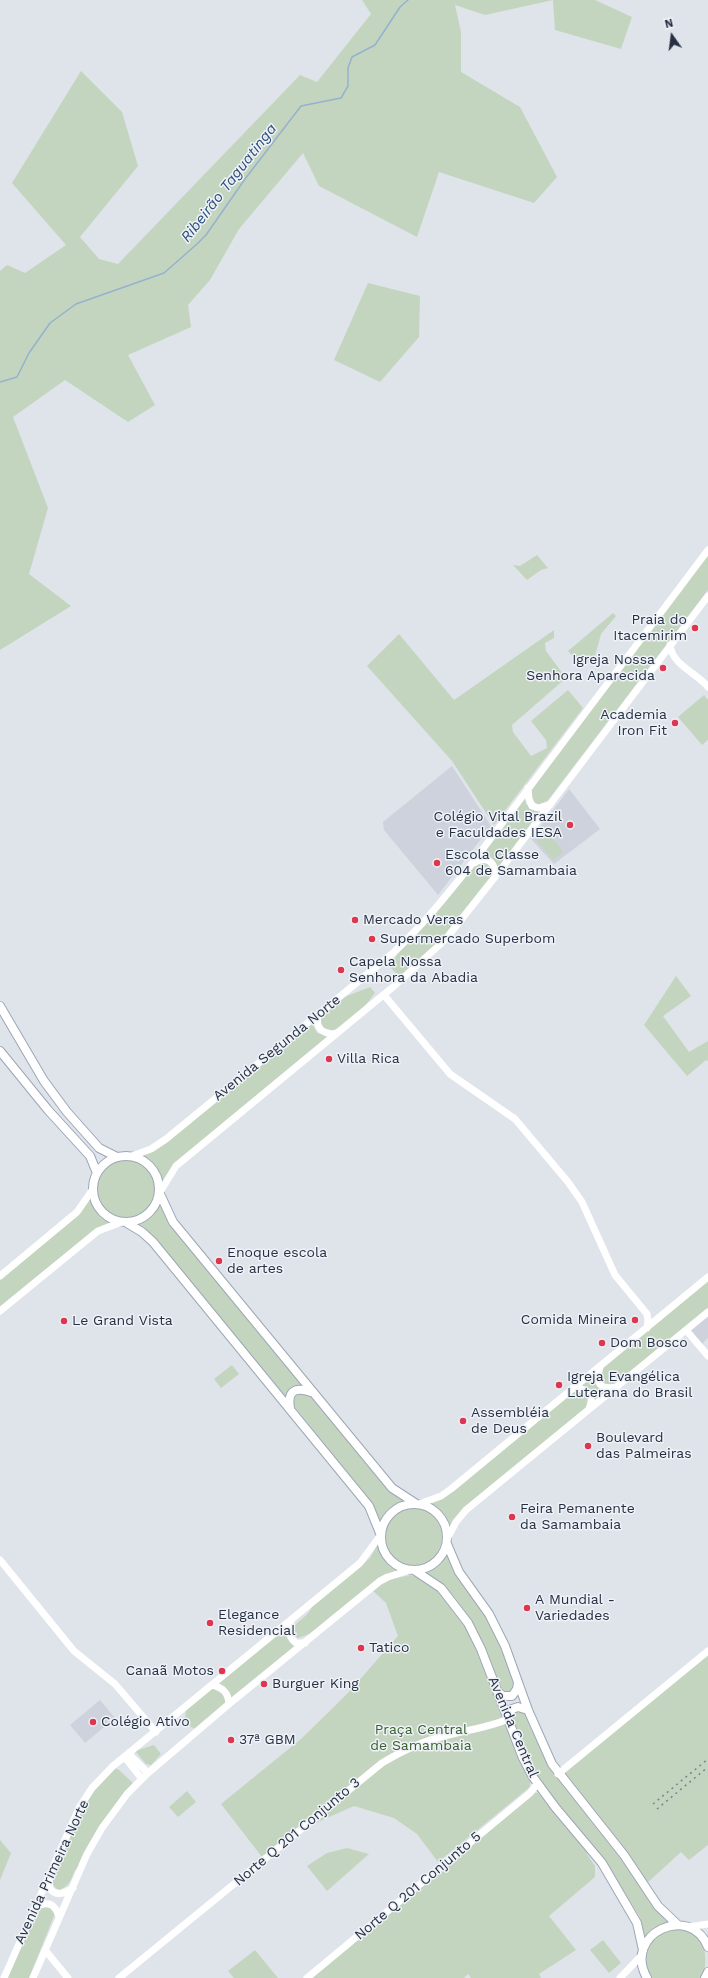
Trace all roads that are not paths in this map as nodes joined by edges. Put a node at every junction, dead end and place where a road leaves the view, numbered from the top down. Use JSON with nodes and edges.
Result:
{"nodes":[{"id":1,"x":708,"y":550,"type":"edge"},
{"id":2,"x":708,"y":596,"type":"edge"},
{"id":3,"x":670,"y":645,"type":"junction"},
{"id":4,"x":661,"y":658,"type":"junction"},
{"id":5,"x":676,"y":660,"type":"junction"},
{"id":6,"x":708,"y":687,"type":"edge"},
{"id":7,"x":528,"y":788,"type":"junction"},
{"id":8,"x":550,"y":804,"type":"junction"},
{"id":9,"x":470,"y":866,"type":"junction"},
{"id":10,"x":495,"y":877,"type":"junction"},
{"id":11,"x":384,"y":995,"type":"junction"},
{"id":12,"x":0,"y":1006,"type":"edge"},
{"id":13,"x":319,"y":1013,"type":"junction"},
{"id":14,"x":336,"y":1034,"type":"junction"},
{"id":15,"x":0,"y":1051,"type":"edge"},
{"id":16,"x":132,"y":1156,"type":"junction"},
{"id":17,"x":117,"y":1157,"type":"junction"},
{"id":18,"x":97,"y":1173,"type":"junction"},
{"id":19,"x":93,"y":1189,"type":"junction"},
{"id":20,"x":160,"y":1193,"type":"junction"},
{"id":21,"x":124,"y":1222,"type":"junction"},
{"id":22,"x":0,"y":1276,"type":"edge"},
{"id":23,"x":708,"y":1277,"type":"edge"},
{"id":24,"x":0,"y":1311,"type":"edge"},
{"id":25,"x":708,"y":1312,"type":"edge"},
{"id":26,"x":647,"y":1314,"type":"junction"},
{"id":27,"x":659,"y":1317,"type":"junction"},
{"id":28,"x":647,"y":1328,"type":"junction"},
{"id":29,"x":686,"y":1330,"type":"junction"},
{"id":30,"x":708,"y":1356,"type":"edge"},
{"id":31,"x":600,"y":1366,"type":"junction"},
{"id":32,"x":617,"y":1387,"type":"junction"},
{"id":33,"x":573,"y":1388,"type":"junction"},
{"id":34,"x":312,"y":1393,"type":"junction"},
{"id":35,"x":290,"y":1408,"type":"junction"},
{"id":36,"x":589,"y":1410,"type":"junction"},
{"id":37,"x":417,"y":1504,"type":"junction"},
{"id":38,"x":380,"y":1535,"type":"junction"},
{"id":39,"x":447,"y":1541,"type":"junction"},
{"id":40,"x":0,"y":1560,"type":"edge"},
{"id":41,"x":412,"y":1570,"type":"junction"},
{"id":42,"x":291,"y":1620,"type":"junction"},
{"id":43,"x":305,"y":1643,"type":"junction"},
{"id":44,"x":708,"y":1651,"type":"edge"},
{"id":45,"x":518,"y":1683,"type":"junction"},
{"id":46,"x":212,"y":1685,"type":"junction"},
{"id":47,"x":497,"y":1690,"type":"junction"},
{"id":48,"x":229,"y":1704,"type":"junction"},
{"id":49,"x":528,"y":1710,"type":"junction"},
{"id":50,"x":509,"y":1722,"type":"junction"},
{"id":51,"x":156,"y":1732,"type":"junction"},
{"id":52,"x":130,"y":1752,"type":"junction"},
{"id":53,"x":123,"y":1758,"type":"junction"},
{"id":54,"x":148,"y":1773,"type":"junction"},
{"id":55,"x":558,"y":1774,"type":"junction"},
{"id":56,"x":142,"y":1779,"type":"junction"},
{"id":57,"x":539,"y":1786,"type":"junction"},
{"id":58,"x":49,"y":1878,"type":"junction"},
{"id":59,"x":73,"y":1888,"type":"junction"},
{"id":60,"x":35,"y":1907,"type":"junction"},
{"id":61,"x":59,"y":1916,"type":"junction"},
{"id":62,"x":708,"y":1924,"type":"edge"},
{"id":63,"x":678,"y":1925,"type":"junction"},
{"id":64,"x":689,"y":1927,"type":"junction"},
{"id":65,"x":708,"y":1947,"type":"edge"},
{"id":66,"x":45,"y":1950,"type":"junction"},
{"id":67,"x":642,"y":1952,"type":"junction"},
{"id":68,"x":708,"y":1972,"type":"edge"},
{"id":69,"x":4,"y":1978,"type":"edge"},
{"id":70,"x":33,"y":1978,"type":"edge"},
{"id":71,"x":68,"y":1978,"type":"edge"},
{"id":72,"x":119,"y":1978,"type":"edge"},
{"id":73,"x":307,"y":1978,"type":"edge"},
{"id":74,"x":620,"y":1978,"type":"edge"},
{"id":75,"x":647,"y":1978,"type":"edge"},
{"id":76,"x":705,"y":1978,"type":"edge"}],
"edges":[{"from":1,"to":7,"type":"main road","name":"Avenida Segunda Norte"},
{"from":2,"to":3,"type":"main road","name":"Avenida Segunda Norte"},
{"from":3,"to":4,"type":"main road","name":"Avenida Segunda Norte"},
{"from":3,"to":5,"type":"main road"},
{"from":4,"to":5,"type":"main road"},
{"from":4,"to":8,"type":"main road","name":"Avenida Segunda Norte"},
{"from":5,"to":6,"type":"main road"},
{"from":7,"to":8,"type":"main road"},
{"from":7,"to":9,"type":"main road","name":"Avenida Segunda Norte"},
{"from":8,"to":10,"type":"main road","name":"Avenida Segunda Norte"},
{"from":9,"to":10,"type":"main road"},
{"from":9,"to":13,"type":"main road","name":"Avenida Segunda Norte"},
{"from":10,"to":11,"type":"main road","name":"Avenida Segunda Norte"},
{"from":11,"to":14,"type":"main road","name":"Avenida Segunda Norte"},
{"from":11,"to":26,"type":"main road"},
{"from":12,"to":17,"type":"main road"},
{"from":13,"to":14,"type":"main road"},
{"from":13,"to":16,"type":"main road","name":"Avenida Segunda Norte"},
{"from":14,"to":20,"type":"main road","name":"Avenida Segunda Norte"},
{"from":15,"to":18,"type":"main road"},
{"from":16,"to":17,"type":"main road"},
{"from":16,"to":20,"type":"main road"},
{"from":17,"to":18,"type":"main road"},
{"from":18,"to":19,"type":"main road"},
{"from":19,"to":21,"type":"main road"},
{"from":19,"to":22,"type":"main road"},
{"from":20,"to":21,"type":"main road"},
{"from":20,"to":34,"type":"main road"},
{"from":21,"to":24,"type":"main road"},
{"from":21,"to":35,"type":"main road"},
{"from":23,"to":27,"type":"main road"},
{"from":25,"to":29,"type":"main road"},
{"from":26,"to":27,"type":"main road"},
{"from":26,"to":28,"type":"main road"},
{"from":27,"to":28,"type":"main road"},
{"from":28,"to":31,"type":"main road"},
{"from":29,"to":30,"type":"main road"},
{"from":29,"to":32,"type":"main road"},
{"from":31,"to":32,"type":"main road"},
{"from":31,"to":33,"type":"main road"},
{"from":32,"to":36,"type":"main road"},
{"from":33,"to":36,"type":"main road"},
{"from":33,"to":37,"type":"main road"},
{"from":34,"to":35,"type":"main road"},
{"from":34,"to":37,"type":"main road"},
{"from":35,"to":38,"type":"main road"},
{"from":36,"to":39,"type":"main road"},
{"from":37,"to":38,"type":"main road"},
{"from":37,"to":39,"type":"main road"},
{"from":38,"to":41,"type":"main road"},
{"from":38,"to":42,"type":"main road","name":"Avenida Primeira Norte"},
{"from":39,"to":41,"type":"main road"},
{"from":39,"to":45,"type":"main road","name":"Avenida Central"},
{"from":40,"to":51,"type":"main road"},
{"from":41,"to":43,"type":"main road","name":"Avenida Primeira Norte"},
{"from":41,"to":47,"type":"main road","name":"Avenida Central"},
{"from":42,"to":43,"type":"main road"},
{"from":42,"to":46,"type":"main road","name":"Avenida Primeira Norte"},
{"from":43,"to":48,"type":"main road","name":"Avenida Primeira Norte"},
{"from":44,"to":55,"type":"main road"},
{"from":45,"to":47,"type":"main road"},
{"from":45,"to":49,"type":"main road","name":"Avenida Central"},
{"from":46,"to":48,"type":"main road"},
{"from":46,"to":51,"type":"main road","name":"Avenida Primeira Norte"},
{"from":47,"to":50,"type":"main road","name":"Avenida Central"},
{"from":48,"to":54,"type":"main road","name":"Avenida Primeira Norte"},
{"from":49,"to":50,"type":"main road"},
{"from":49,"to":55,"type":"main road","name":"Avenida Central"},
{"from":50,"to":57,"type":"main road","name":"Avenida Central"},
{"from":50,"to":72,"type":"main road","name":"Norte Q 201 Conjunto 3"},
{"from":51,"to":52,"type":"main road","name":"Avenida Primeira Norte"},
{"from":52,"to":53,"type":"main road","name":"Avenida Primeira Norte"},
{"from":52,"to":54,"type":"main road"},
{"from":53,"to":56,"type":"main road"},
{"from":53,"to":58,"type":"main road","name":"Avenida Primeira Norte"},
{"from":54,"to":56,"type":"main road","name":"Avenida Primeira Norte"},
{"from":55,"to":63,"type":"main road","name":"Avenida Central"},
{"from":56,"to":59,"type":"main road","name":"Avenida Primeira Norte"},
{"from":57,"to":67,"type":"main road","name":"Avenida Central"},
{"from":57,"to":73,"type":"main road","name":"Norte Q 201 Conjunto 5"},
{"from":58,"to":59,"type":"main road"},
{"from":58,"to":60,"type":"main road","name":"Avenida Primeira Norte"},
{"from":59,"to":61,"type":"main road","name":"Avenida Primeira Norte"},
{"from":60,"to":61,"type":"main road"},
{"from":60,"to":69,"type":"main road","name":"Avenida Primeira Norte"},
{"from":61,"to":66,"type":"main road","name":"Avenida Primeira Norte"},
{"from":62,"to":64,"type":"main road"},
{"from":63,"to":64,"type":"main road"},
{"from":63,"to":67,"type":"main road"},
{"from":64,"to":65,"type":"main road"},
{"from":66,"to":70,"type":"main road","name":"Avenida Primeira Norte"},
{"from":66,"to":71,"type":"main road"},
{"from":67,"to":74,"type":"main road"},
{"from":67,"to":75,"type":"main road","name":"Avenida Central"},
{"from":68,"to":76,"type":"main road"}]}
